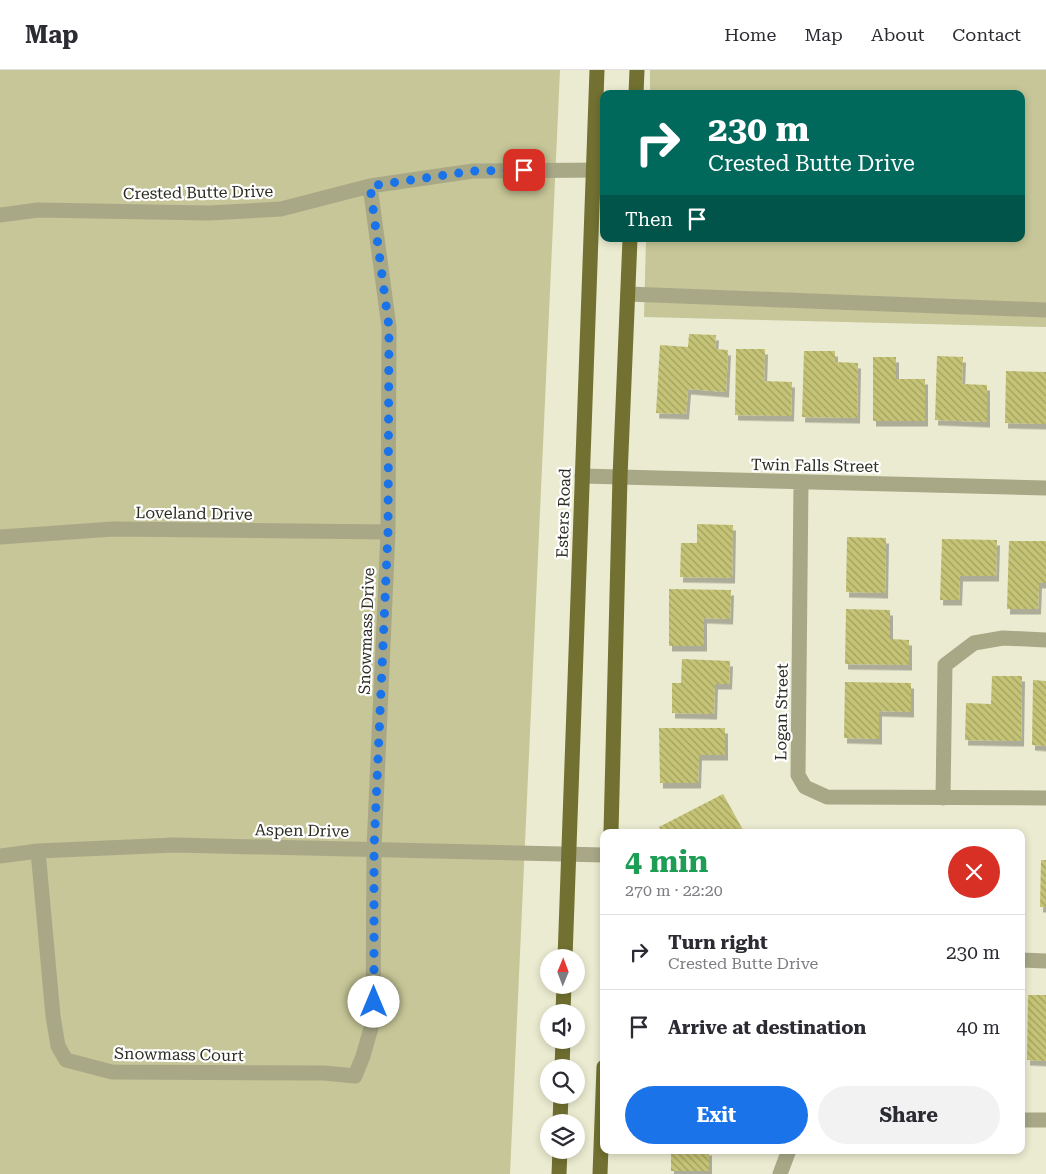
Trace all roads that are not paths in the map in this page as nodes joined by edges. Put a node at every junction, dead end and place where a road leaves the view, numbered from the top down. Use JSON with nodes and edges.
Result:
{"nodes":[{"id":1,"x":597,"y":70,"type":"edge"},
{"id":2,"x":637,"y":70,"type":"edge"},
{"id":3,"x":636,"y":90,"type":"edge"},
{"id":4,"x":599,"y":170,"type":"edge"},
{"id":5,"x":370,"y":186,"type":"junction"},
{"id":6,"x":0,"y":215,"type":"edge"},
{"id":7,"x":630,"y":242,"type":"edge"},
{"id":8,"x":628,"y":294,"type":"junction"},
{"id":9,"x":1046,"y":310,"type":"edge"},
{"id":10,"x":582,"y":476,"type":"junction"},
{"id":11,"x":620,"y":477,"type":"junction"},
{"id":12,"x":801,"y":482,"type":"junction"},
{"id":13,"x":1046,"y":488,"type":"edge"},
{"id":14,"x":388,"y":532,"type":"junction"},
{"id":15,"x":0,"y":537,"type":"edge"},
{"id":16,"x":1046,"y":640,"type":"edge"},
{"id":17,"x":943,"y":798,"type":"junction"},
{"id":18,"x":1046,"y":798,"type":"edge"},
{"id":19,"x":611,"y":829,"type":"edge"},
{"id":20,"x":374,"y":849,"type":"junction"},
{"id":21,"x":38,"y":851,"type":"junction"},
{"id":22,"x":568,"y":854,"type":"junction"},
{"id":23,"x":600,"y":855,"type":"edge"},
{"id":24,"x":0,"y":856,"type":"edge"},
{"id":25,"x":565,"y":949,"type":"edge"},
{"id":26,"x":1025,"y":960,"type":"edge"},
{"id":27,"x":1046,"y":961,"type":"edge"},
{"id":28,"x":354,"y":1076,"type":"joint"},
{"id":29,"x":1025,"y":1120,"type":"edge"},
{"id":30,"x":1046,"y":1120,"type":"edge"},
{"id":31,"x":601,"y":1154,"type":"edge"},
{"id":32,"x":787,"y":1154,"type":"edge"},
{"id":33,"x":560,"y":1159,"type":"edge"},
{"id":34,"x":559,"y":1174,"type":"edge"},
{"id":35,"x":600,"y":1174,"type":"edge"},
{"id":36,"x":780,"y":1174,"type":"edge"}],
"edges":[{"from":1,"to":4,"type":"main road","name":"Esters Road"},
{"from":2,"to":3,"type":"main road"},
{"from":4,"to":5,"type":"street","name":"Crested Butte Drive"},
{"from":4,"to":10,"type":"main road","name":"Esters Road"},
{"from":5,"to":6,"type":"street","name":"Crested Butte Drive"},
{"from":5,"to":14,"type":"street","name":"Snowmass Drive"},
{"from":7,"to":8,"type":"main road"},
{"from":8,"to":9,"type":"street"},
{"from":8,"to":11,"type":"main road"},
{"from":10,"to":11,"type":"street","name":"Twin Falls Street"},
{"from":10,"to":22,"type":"main road","name":"Esters Road"},
{"from":11,"to":12,"type":"street","name":"Twin Falls Street"},
{"from":11,"to":19,"type":"main road"},
{"from":12,"to":13,"type":"street","name":"Twin Falls Street"},
{"from":12,"to":17,"type":"street","name":"Logan Street"},
{"from":14,"to":15,"type":"street","name":"Loveland Drive"},
{"from":14,"to":20,"type":"street","name":"Snowmass Drive"},
{"from":16,"to":17,"type":"street"},
{"from":17,"to":18,"type":"street","name":"Logan Street"},
{"from":20,"to":21,"type":"street","name":"Aspen Drive"},
{"from":20,"to":22,"type":"street","name":"Aspen Drive"},
{"from":20,"to":28,"type":"street","name":"Snowmass Drive"},
{"from":21,"to":24,"type":"street","name":"Aspen Drive"},
{"from":21,"to":28,"type":"street","name":"Snowmass Court"},
{"from":22,"to":23,"type":"street","name":"Aspen Drive"},
{"from":22,"to":25,"type":"main road","name":"Esters Road"},
{"from":26,"to":27,"type":"street"},
{"from":29,"to":30,"type":"street"},
{"from":31,"to":35,"type":"main road"},
{"from":32,"to":36,"type":"street"},
{"from":33,"to":34,"type":"main road"}]}
